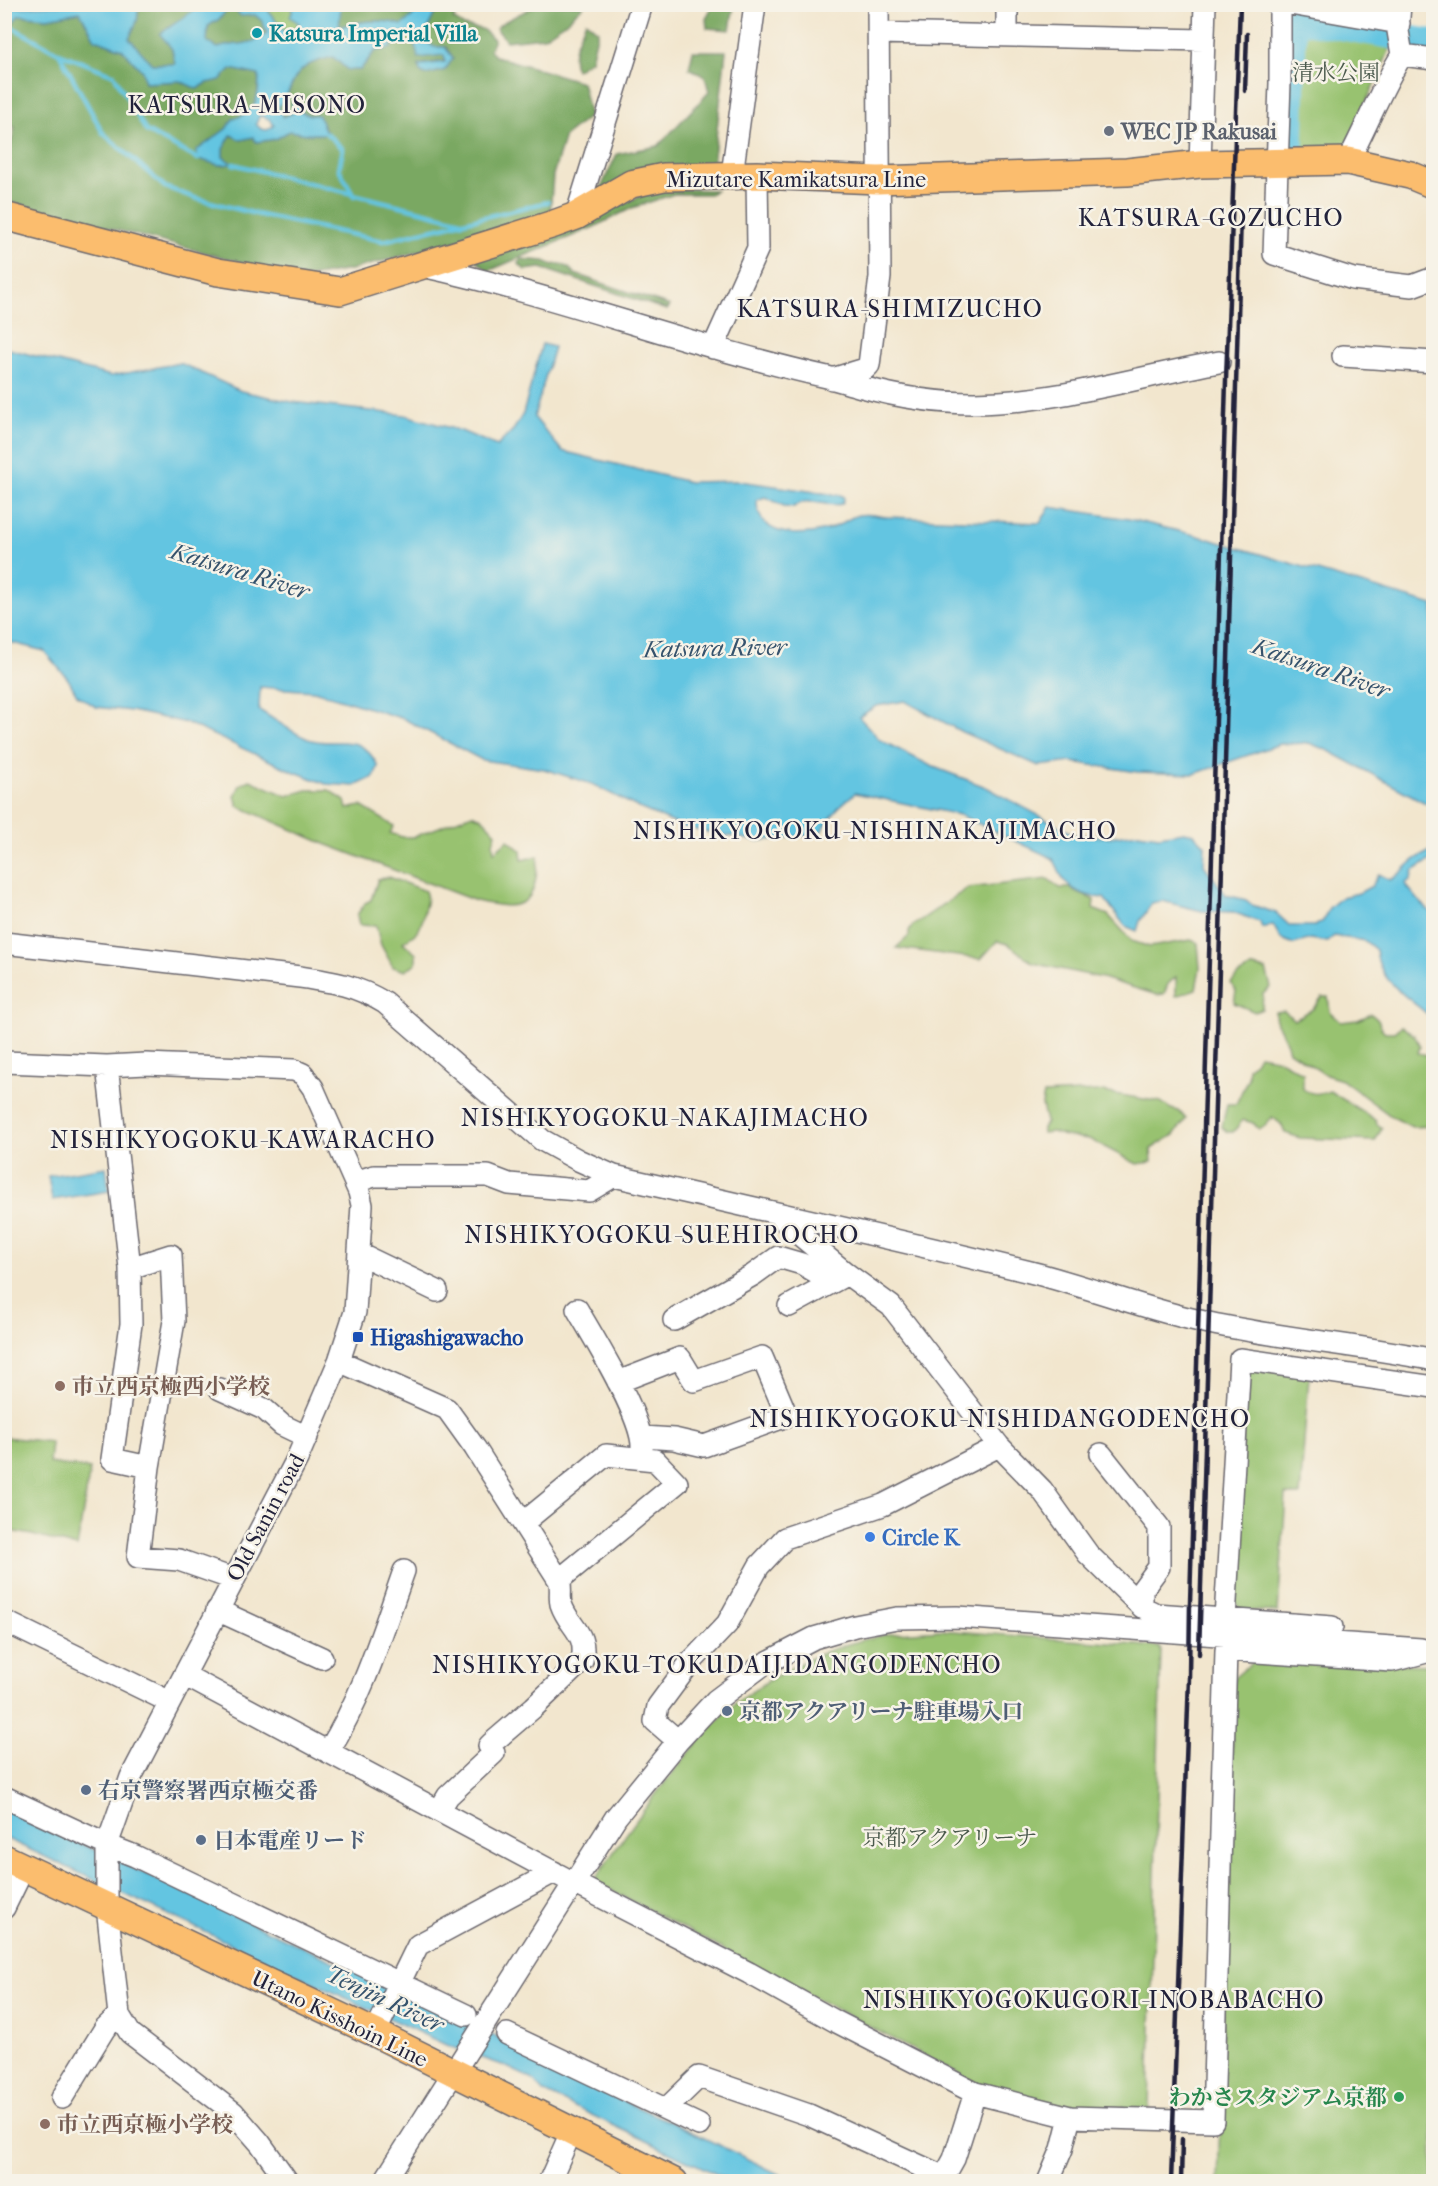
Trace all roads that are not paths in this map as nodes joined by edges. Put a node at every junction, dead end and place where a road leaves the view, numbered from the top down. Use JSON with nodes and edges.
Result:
{"nodes":[{"id":1,"x":642,"y":4,"type":"edge"},
{"id":2,"x":755,"y":4,"type":"edge"},
{"id":3,"x":878,"y":4,"type":"edge"},
{"id":4,"x":1007,"y":4,"type":"edge"},
{"id":5,"x":1205,"y":4,"type":"edge"},
{"id":6,"x":1280,"y":4,"type":"edge"},
{"id":7,"x":1290,"y":4,"type":"edge"},
{"id":8,"x":1400,"y":32,"type":"edge"},
{"id":9,"x":878,"y":33,"type":"junction"},
{"id":10,"x":1008,"y":35,"type":"junction"},
{"id":11,"x":1204,"y":40,"type":"junction"},
{"id":12,"x":1434,"y":59,"type":"edge"},
{"id":13,"x":1348,"y":161,"type":"junction"},
{"id":14,"x":1276,"y":162,"type":"junction"},
{"id":15,"x":1200,"y":164,"type":"junction"},
{"id":16,"x":744,"y":175,"type":"junction"},
{"id":17,"x":878,"y":180,"type":"junction"},
{"id":18,"x":1434,"y":185,"type":"edge"},
{"id":19,"x":4,"y":216,"type":"edge"},
{"id":20,"x":576,"y":216,"type":"junction"},
{"id":21,"x":421,"y":266,"type":"junction"},
{"id":22,"x":1434,"y":282,"type":"edge"},
{"id":23,"x":713,"y":348,"type":"junction"},
{"id":24,"x":1343,"y":356,"type":"dead end"},
{"id":25,"x":1219,"y":362,"type":"dead end"},
{"id":26,"x":1434,"y":362,"type":"edge"},
{"id":27,"x":832,"y":379,"type":"junction"},
{"id":28,"x":4,"y":943,"type":"edge"},
{"id":29,"x":4,"y":1062,"type":"edge"},
{"id":30,"x":106,"y":1066,"type":"junction"},
{"id":31,"x":614,"y":1176,"type":"junction"},
{"id":32,"x":355,"y":1182,"type":"junction"},
{"id":33,"x":778,"y":1214,"type":"junction"},
{"id":34,"x":360,"y":1254,"type":"junction"},
{"id":35,"x":130,"y":1268,"type":"junction"},
{"id":36,"x":840,"y":1278,"type":"junction"},
{"id":37,"x":437,"y":1291,"type":"dead end"},
{"id":38,"x":789,"y":1306,"type":"dead end"},
{"id":39,"x":578,"y":1309,"type":"dead end"},
{"id":40,"x":674,"y":1320,"type":"dead end"},
{"id":41,"x":1434,"y":1360,"type":"edge"},
{"id":42,"x":339,"y":1361,"type":"junction"},
{"id":43,"x":618,"y":1382,"type":"junction"},
{"id":44,"x":1434,"y":1387,"type":"edge"},
{"id":45,"x":220,"y":1389,"type":"dead end"},
{"id":46,"x":307,"y":1437,"type":"junction"},
{"id":47,"x":643,"y":1437,"type":"junction"},
{"id":48,"x":999,"y":1446,"type":"junction"},
{"id":49,"x":1101,"y":1454,"type":"dead end"},
{"id":50,"x":642,"y":1459,"type":"junction"},
{"id":51,"x":149,"y":1467,"type":"junction"},
{"id":52,"x":523,"y":1523,"type":"junction"},
{"id":53,"x":404,"y":1570,"type":"dead end"},
{"id":54,"x":233,"y":1579,"type":"junction"},
{"id":55,"x":559,"y":1580,"type":"junction"},
{"id":56,"x":1142,"y":1607,"type":"junction"},
{"id":57,"x":217,"y":1610,"type":"junction"},
{"id":58,"x":1225,"y":1619,"type":"junction"},
{"id":59,"x":4,"y":1621,"type":"edge"},
{"id":60,"x":1434,"y":1650,"type":"edge"},
{"id":61,"x":322,"y":1658,"type":"dead end"},
{"id":62,"x":184,"y":1675,"type":"junction"},
{"id":63,"x":170,"y":1702,"type":"junction"},
{"id":64,"x":678,"y":1741,"type":"junction"},
{"id":65,"x":328,"y":1752,"type":"junction"},
{"id":66,"x":4,"y":1797,"type":"edge"},
{"id":67,"x":439,"y":1811,"type":"junction"},
{"id":68,"x":107,"y":1847,"type":"junction"},
{"id":69,"x":14,"y":1862,"type":"edge"},
{"id":70,"x":554,"y":1872,"type":"junction"},
{"id":71,"x":574,"y":1883,"type":"junction"},
{"id":72,"x":107,"y":1900,"type":"junction"},
{"id":73,"x":4,"y":1908,"type":"edge"},
{"id":74,"x":397,"y":1985,"type":"junction"},
{"id":75,"x":119,"y":2015,"type":"junction"},
{"id":76,"x":475,"y":2020,"type":"junction"},
{"id":77,"x":378,"y":2026,"type":"junction"},
{"id":78,"x":507,"y":2034,"type":"dead end"},
{"id":79,"x":457,"y":2066,"type":"junction"},
{"id":80,"x":975,"y":2093,"type":"junction"},
{"id":81,"x":62,"y":2098,"type":"dead end"},
{"id":82,"x":666,"y":2109,"type":"junction"},
{"id":83,"x":1070,"y":2117,"type":"junction"},
{"id":84,"x":699,"y":2125,"type":"dead end"},
{"id":85,"x":572,"y":2130,"type":"junction"},
{"id":86,"x":288,"y":2181,"type":"edge"},
{"id":87,"x":384,"y":2181,"type":"edge"},
{"id":88,"x":549,"y":2181,"type":"edge"},
{"id":89,"x":674,"y":2181,"type":"edge"},
{"id":90,"x":1048,"y":2181,"type":"edge"}],
"edges":[{"from":1,"to":20,"type":"street"},
{"from":2,"to":16,"type":"street"},
{"from":3,"to":9,"type":"street"},
{"from":4,"to":10,"type":"street"},
{"from":5,"to":11,"type":"street"},
{"from":6,"to":14,"type":"street"},
{"from":7,"to":8,"type":"street"},
{"from":8,"to":12,"type":"street"},
{"from":8,"to":13,"type":"street"},
{"from":9,"to":10,"type":"street"},
{"from":9,"to":17,"type":"street"},
{"from":10,"to":11,"type":"street"},
{"from":11,"to":15,"type":"street"},
{"from":13,"to":14,"type":"main road","name":"Mizutare Kamikatsura Line"},
{"from":13,"to":18,"type":"main road","name":"Mizutare Kamikatsura Line"},
{"from":14,"to":15,"type":"main road","name":"Mizutare Kamikatsura Line"},
{"from":14,"to":22,"type":"street"},
{"from":15,"to":17,"type":"main road","name":"Mizutare Kamikatsura Line"},
{"from":16,"to":17,"type":"main road","name":"Mizutare Kamikatsura Line"},
{"from":16,"to":20,"type":"main road","name":"Mizutare Kamikatsura Line"},
{"from":16,"to":23,"type":"street"},
{"from":17,"to":27,"type":"street"},
{"from":19,"to":21,"type":"main road","name":"Mizutare Kamikatsura Line"},
{"from":20,"to":21,"type":"main road","name":"Mizutare Kamikatsura Line"},
{"from":21,"to":23,"type":"street"},
{"from":23,"to":27,"type":"street"},
{"from":24,"to":26,"type":"street"},
{"from":25,"to":27,"type":"street"},
{"from":28,"to":31,"type":"street"},
{"from":29,"to":30,"type":"street","name":"Old Sanin road"},
{"from":30,"to":32,"type":"street","name":"Old Sanin road"},
{"from":30,"to":35,"type":"street"},
{"from":31,"to":32,"type":"street"},
{"from":31,"to":33,"type":"street"},
{"from":32,"to":34,"type":"street","name":"Old Sanin road"},
{"from":33,"to":36,"type":"street"},
{"from":33,"to":41,"type":"street"},
{"from":34,"to":37,"type":"street"},
{"from":34,"to":42,"type":"street","name":"Old Sanin road"},
{"from":35,"to":51,"type":"street"},
{"from":35,"to":51,"type":"street"},
{"from":36,"to":38,"type":"street"},
{"from":36,"to":40,"type":"street"},
{"from":36,"to":48,"type":"street"},
{"from":39,"to":43,"type":"street"},
{"from":42,"to":46,"type":"street","name":"Old Sanin road"},
{"from":42,"to":52,"type":"street"},
{"from":43,"to":47,"type":"street"},
{"from":43,"to":47,"type":"street"},
{"from":44,"to":58,"type":"street"},
{"from":45,"to":46,"type":"street"},
{"from":46,"to":54,"type":"street","name":"Old Sanin road"},
{"from":47,"to":50,"type":"street"},
{"from":48,"to":56,"type":"street"},
{"from":48,"to":64,"type":"street"},
{"from":49,"to":56,"type":"street"},
{"from":50,"to":52,"type":"street"},
{"from":50,"to":55,"type":"street"},
{"from":51,"to":54,"type":"street"},
{"from":52,"to":55,"type":"street"},
{"from":53,"to":65,"type":"street"},
{"from":54,"to":57,"type":"street","name":"Old Sanin road"},
{"from":55,"to":67,"type":"street"},
{"from":56,"to":58,"type":"street"},
{"from":57,"to":61,"type":"street"},
{"from":57,"to":62,"type":"street","name":"Old Sanin road"},
{"from":58,"to":60,"type":"street"},
{"from":59,"to":63,"type":"street"},
{"from":60,"to":64,"type":"street"},
{"from":60,"to":83,"type":"street"},
{"from":62,"to":63,"type":"street","name":"Old Sanin road"},
{"from":62,"to":65,"type":"street"},
{"from":63,"to":68,"type":"street","name":"Old Sanin road"},
{"from":64,"to":71,"type":"street"},
{"from":65,"to":67,"type":"street"},
{"from":66,"to":68,"type":"street"},
{"from":67,"to":70,"type":"street"},
{"from":68,"to":72,"type":"street","name":"Old Sanin road"},
{"from":68,"to":74,"type":"street"},
{"from":69,"to":72,"type":"main road","name":"Utano Kisshoin Line"},
{"from":69,"to":73,"type":"street"},
{"from":70,"to":71,"type":"street"},
{"from":70,"to":74,"type":"street"},
{"from":71,"to":76,"type":"street"},
{"from":71,"to":80,"type":"street"},
{"from":72,"to":75,"type":"street","name":"Old Sanin road"},
{"from":72,"to":77,"type":"main road","name":"Utano Kisshoin Line"},
{"from":74,"to":76,"type":"street"},
{"from":74,"to":77,"type":"street"},
{"from":75,"to":81,"type":"street"},
{"from":75,"to":86,"type":"street"},
{"from":76,"to":79,"type":"street"},
{"from":77,"to":79,"type":"main road","name":"Utano Kisshoin Line"},
{"from":78,"to":82,"type":"street"},
{"from":79,"to":85,"type":"main road","name":"Utano Kisshoin Line"},
{"from":79,"to":87,"type":"street"},
{"from":80,"to":82,"type":"street"},
{"from":80,"to":83,"type":"street"},
{"from":82,"to":84,"type":"street"},
{"from":83,"to":90,"type":"street"},
{"from":85,"to":88,"type":"street"},
{"from":85,"to":89,"type":"main road","name":"Utano Kisshoin Line"}]}
